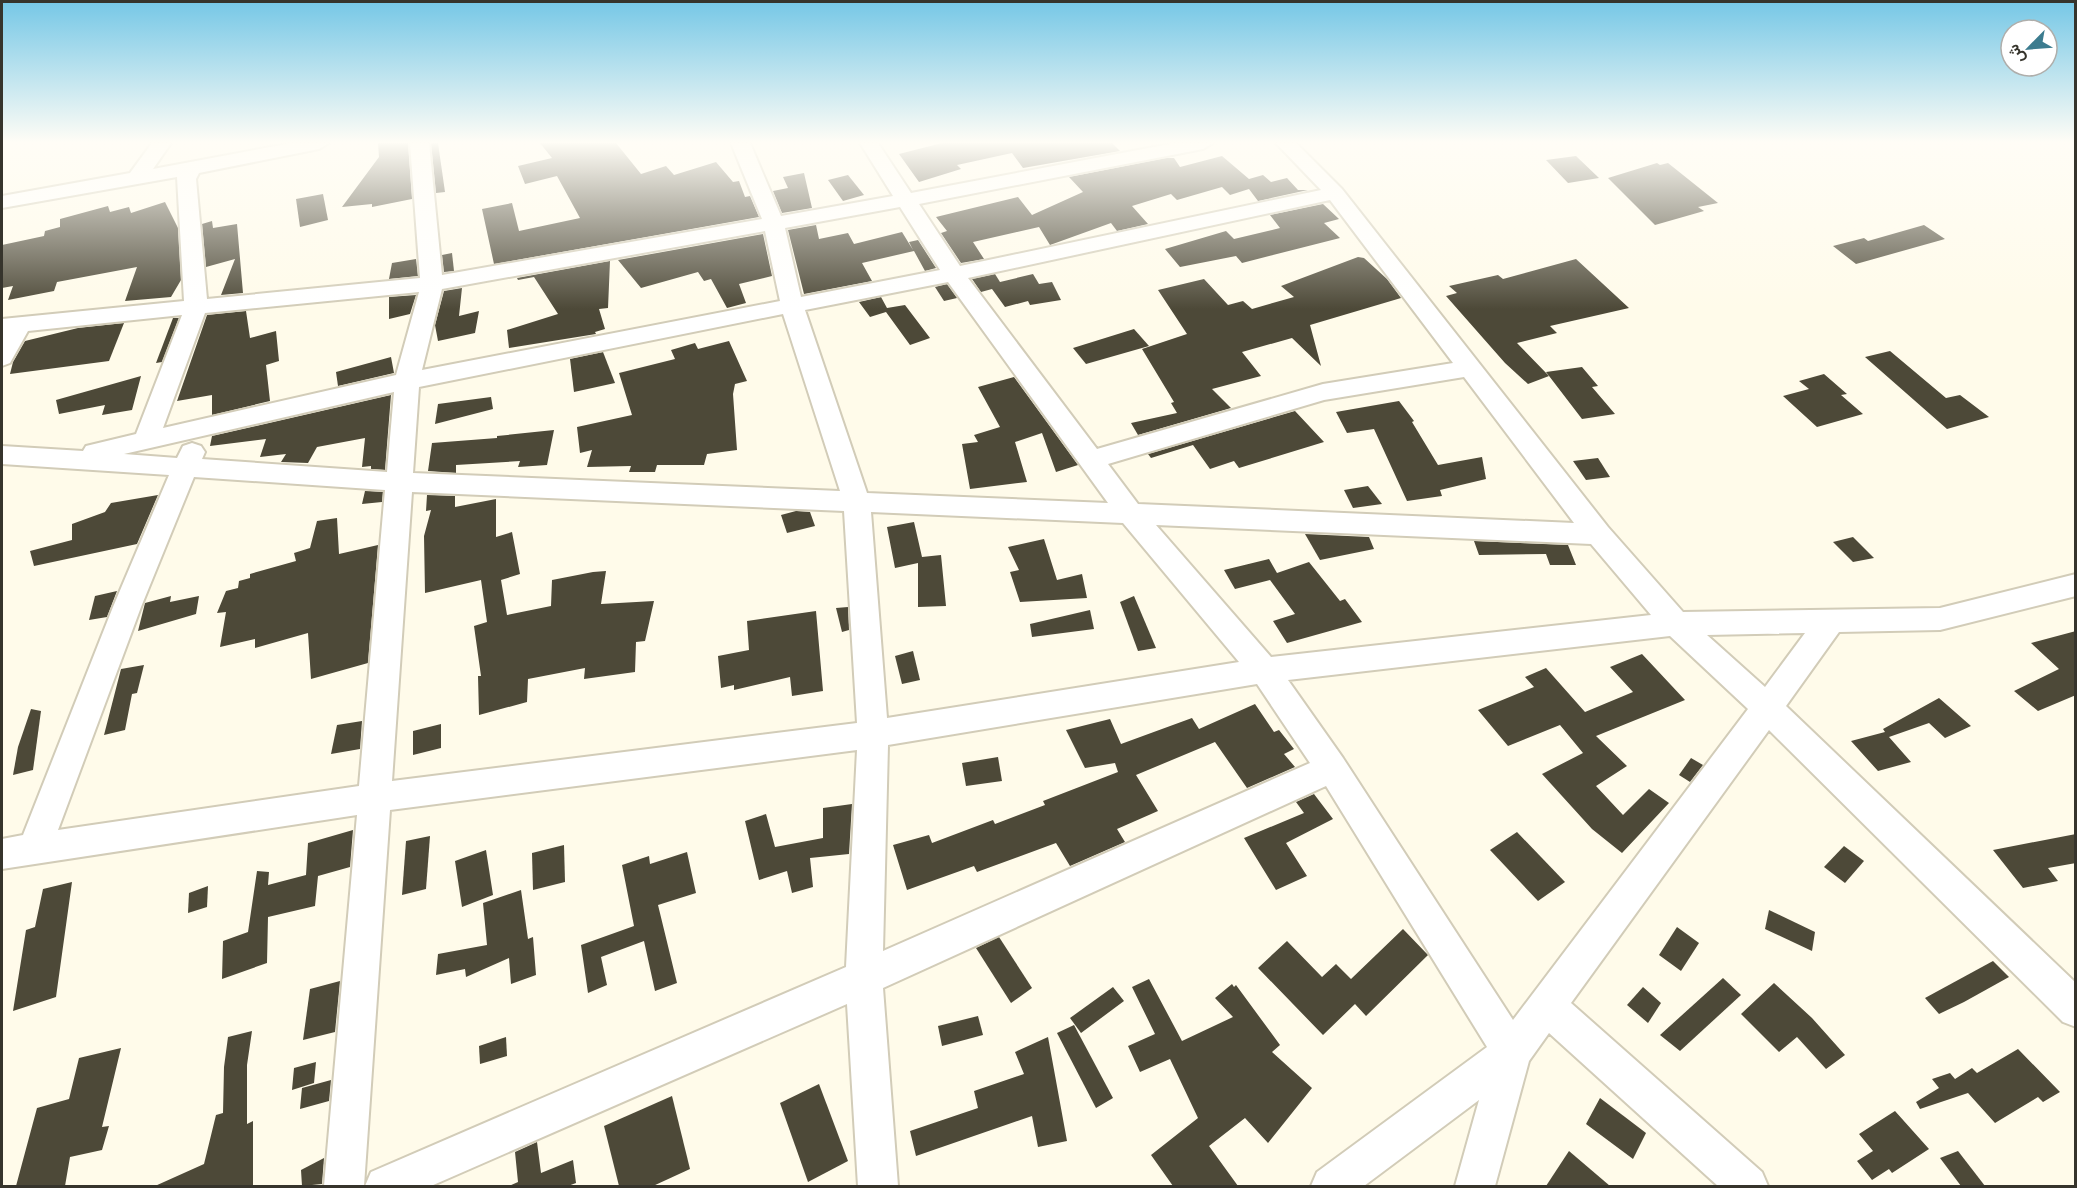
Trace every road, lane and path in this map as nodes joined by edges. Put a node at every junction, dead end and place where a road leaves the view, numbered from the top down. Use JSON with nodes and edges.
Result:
{"nodes":[{"id":1,"x":22,"y":198,"type":"edge"},
{"id":2,"x":188,"y":198,"type":"edge"},
{"id":3,"x":424,"y":198,"type":"edge"},
{"id":4,"x":764,"y":198,"type":"edge"},
{"id":5,"x":913,"y":198,"type":"edge"},
{"id":6,"x":1314,"y":198,"type":"edge"},
{"id":7,"x":1338,"y":198,"type":"edge"},
{"id":8,"x":905,"y":200,"type":"junction"},
{"id":9,"x":2,"y":202,"type":"edge"},
{"id":10,"x":773,"y":221,"type":"junction"},
{"id":11,"x":954,"y":274,"type":"junction"},
{"id":12,"x":432,"y":284,"type":"junction"},
{"id":13,"x":792,"y":306,"type":"junction"},
{"id":14,"x":196,"y":308,"type":"junction"},
{"id":15,"x":10,"y":325,"type":"edge"},
{"id":16,"x":2,"y":358,"type":"edge"},
{"id":17,"x":1470,"y":368,"type":"junction"},
{"id":18,"x":407,"y":381,"type":"junction"},
{"id":19,"x":206,"y":427,"type":"junction"},
{"id":20,"x":146,"y":440,"type":"junction"},
{"id":21,"x":2,"y":454,"type":"edge"},
{"id":22,"x":65,"y":459,"type":"junction"},
{"id":23,"x":1090,"y":460,"type":"junction"},
{"id":24,"x":184,"y":467,"type":"junction"},
{"id":25,"x":400,"y":482,"type":"junction"},
{"id":26,"x":857,"y":501,"type":"junction"},
{"id":27,"x":1130,"y":513,"type":"junction"},
{"id":28,"x":1598,"y":534,"type":"junction"},
{"id":29,"x":2076,"y":585,"type":"edge"},
{"id":30,"x":1831,"y":621,"type":"junction"},
{"id":31,"x":1676,"y":624,"type":"junction"},
{"id":32,"x":1264,"y":670,"type":"junction"},
{"id":33,"x":1767,"y":708,"type":"junction"},
{"id":34,"x":873,"y":734,"type":"junction"},
{"id":35,"x":1332,"y":768,"type":"junction"},
{"id":36,"x":373,"y":798,"type":"junction"},
{"id":37,"x":34,"y":849,"type":"junction"},
{"id":38,"x":2,"y":854,"type":"edge"},
{"id":39,"x":864,"y":978,"type":"junction"},
{"id":40,"x":1546,"y":1006,"type":"junction"},
{"id":41,"x":2076,"y":1009,"type":"edge"},
{"id":42,"x":1512,"y":1053,"type":"junction"},
{"id":43,"x":344,"y":1186,"type":"edge"},
{"id":44,"x":385,"y":1186,"type":"edge"},
{"id":45,"x":878,"y":1186,"type":"edge"},
{"id":46,"x":1331,"y":1186,"type":"edge"},
{"id":47,"x":1475,"y":1186,"type":"edge"},
{"id":48,"x":1748,"y":1186,"type":"edge"}],
"edges":[{"from":1,"to":9,"type":"street"},
{"from":2,"to":14,"type":"street"},
{"from":3,"to":12,"type":"street"},
{"from":4,"to":10,"type":"street"},
{"from":5,"to":8,"type":"street"},
{"from":6,"to":11,"type":"street"},
{"from":7,"to":17,"type":"street"},
{"from":8,"to":10,"type":"street"},
{"from":8,"to":11,"type":"street"},
{"from":10,"to":12,"type":"street"},
{"from":10,"to":13,"type":"street"},
{"from":11,"to":13,"type":"street"},
{"from":11,"to":23,"type":"street"},
{"from":12,"to":14,"type":"street"},
{"from":12,"to":18,"type":"street"},
{"from":13,"to":18,"type":"street"},
{"from":13,"to":26,"type":"street"},
{"from":14,"to":15,"type":"street"},
{"from":14,"to":20,"type":"street"},
{"from":15,"to":16,"type":"street"},
{"from":17,"to":23,"type":"street"},
{"from":17,"to":28,"type":"street"},
{"from":18,"to":19,"type":"street"},
{"from":18,"to":25,"type":"street"},
{"from":19,"to":20,"type":"street"},
{"from":19,"to":24,"type":"street"},
{"from":20,"to":22,"type":"street"},
{"from":21,"to":22,"type":"street"},
{"from":22,"to":24,"type":"street"},
{"from":23,"to":27,"type":"street"},
{"from":24,"to":25,"type":"street"},
{"from":24,"to":37,"type":"street"},
{"from":25,"to":26,"type":"street"},
{"from":25,"to":36,"type":"street"},
{"from":26,"to":27,"type":"street"},
{"from":26,"to":34,"type":"street"},
{"from":27,"to":28,"type":"street"},
{"from":27,"to":32,"type":"street"},
{"from":28,"to":31,"type":"street"},
{"from":29,"to":30,"type":"street"},
{"from":30,"to":31,"type":"street"},
{"from":30,"to":33,"type":"street"},
{"from":31,"to":32,"type":"street"},
{"from":31,"to":33,"type":"street"},
{"from":32,"to":34,"type":"street"},
{"from":32,"to":35,"type":"street"},
{"from":33,"to":40,"type":"street"},
{"from":33,"to":41,"type":"street"},
{"from":34,"to":36,"type":"street"},
{"from":34,"to":39,"type":"street"},
{"from":35,"to":39,"type":"street"},
{"from":35,"to":42,"type":"street"},
{"from":36,"to":37,"type":"street"},
{"from":36,"to":43,"type":"street"},
{"from":37,"to":38,"type":"street"},
{"from":39,"to":44,"type":"street"},
{"from":39,"to":45,"type":"street"},
{"from":40,"to":42,"type":"street"},
{"from":40,"to":48,"type":"street"},
{"from":42,"to":46,"type":"street"},
{"from":42,"to":47,"type":"street"}]}
